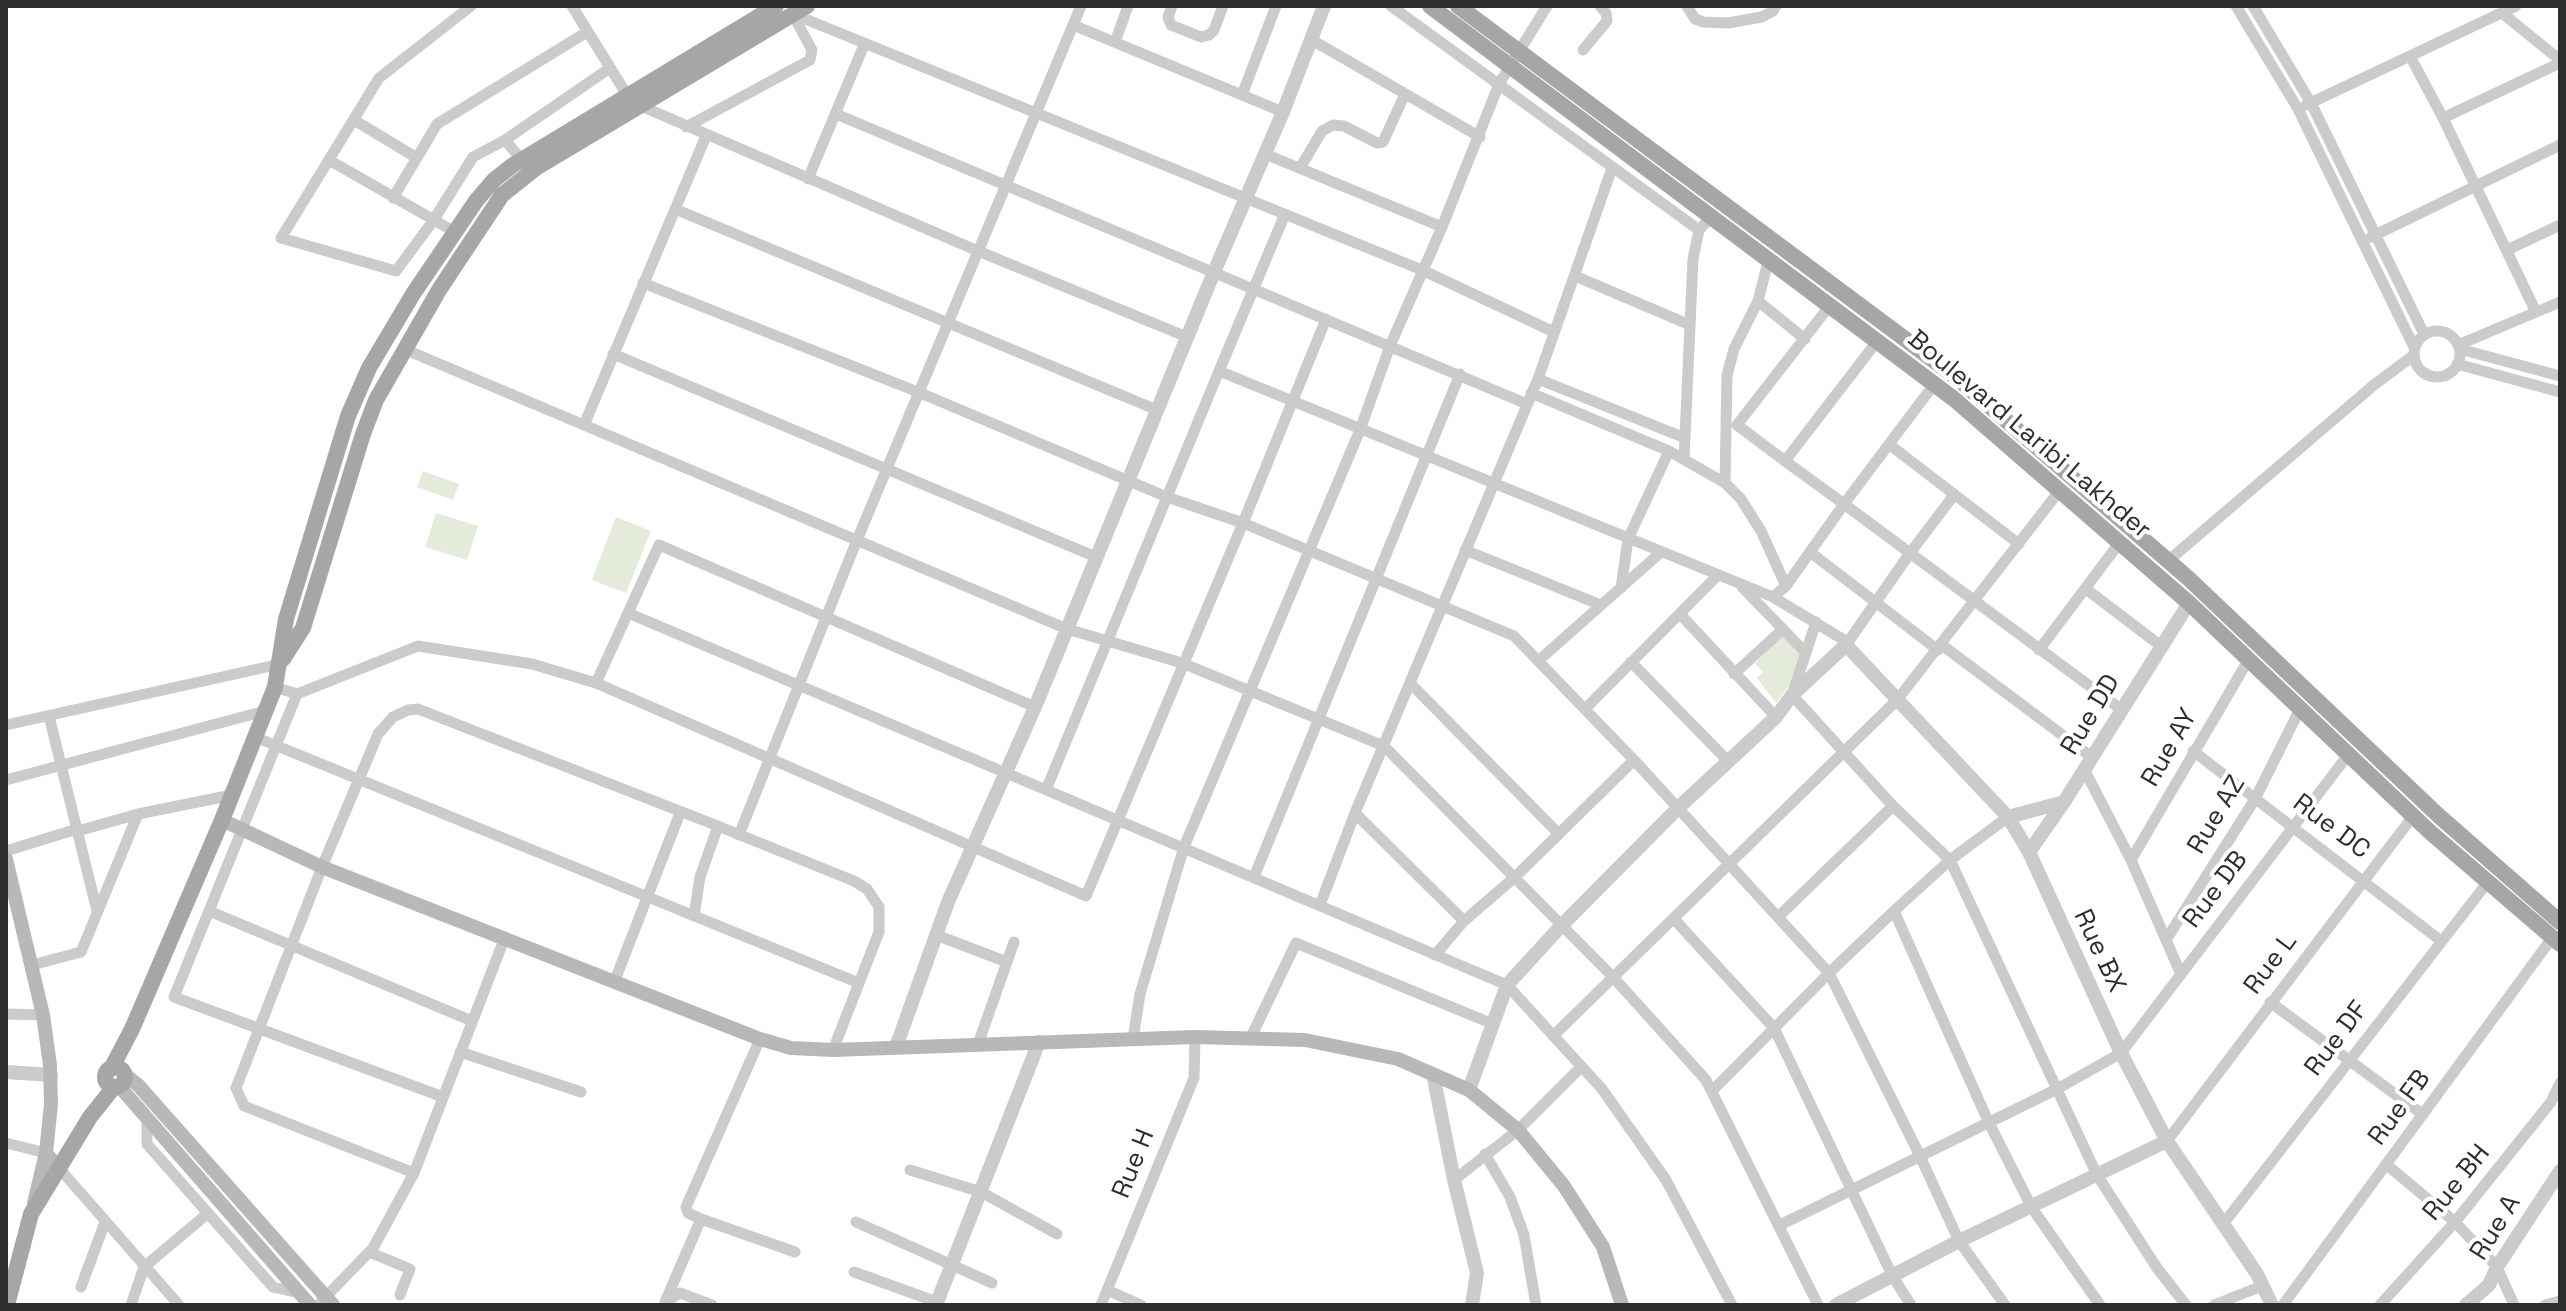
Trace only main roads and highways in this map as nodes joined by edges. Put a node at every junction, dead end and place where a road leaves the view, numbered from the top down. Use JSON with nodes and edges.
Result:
{"nodes":[{"id":1,"x":776,"y":6,"type":"edge"},
{"id":2,"x":1430,"y":6,"type":"edge"},
{"id":3,"x":1458,"y":6,"type":"edge"},
{"id":4,"x":796,"y":9,"type":"edge"},
{"id":5,"x":1515,"y":59,"type":"junction"},
{"id":6,"x":635,"y":103,"type":"junction"},
{"id":7,"x":455,"y":232,"type":"junction"},
{"id":8,"x":470,"y":240,"type":"junction"},
{"id":9,"x":385,"y":342,"type":"junction"},
{"id":10,"x":404,"y":349,"type":"junction"},
{"id":11,"x":2194,"y":596,"type":"junction"},
{"id":12,"x":280,"y":664,"type":"junction"},
{"id":13,"x":222,"y":820,"type":"junction"},
{"id":14,"x":6,"y":859,"type":"edge"},
{"id":15,"x":2560,"y":922,"type":"edge"},
{"id":16,"x":2556,"y":941,"type":"edge"},
{"id":17,"x":116,"y":1077,"type":"junction"},
{"id":18,"x":46,"y":1153,"type":"junction"},
{"id":19,"x":59,"y":1168,"type":"junction"},
{"id":20,"x":31,"y":1214,"type":"junction"},
{"id":21,"x":326,"y":1303,"type":"edge"},
{"id":22,"x":7,"y":1305,"type":"edge"},
{"id":23,"x":310,"y":1305,"type":"edge"},
{"id":24,"x":1622,"y":1305,"type":"edge"}],
"edges":[{"from":1,"to":6,"type":"main road"},
{"from":2,"to":5,"type":"main road","name":"Boulevard Laribi Lakhder"},
{"from":3,"to":5,"type":"main road","name":"Boulevard Laribi Lakhder"},
{"from":4,"to":6,"type":"main road"},
{"from":5,"to":11,"type":"main road","name":"Boulevard Laribi Lakhder"},
{"from":5,"to":11,"type":"main road","name":"Boulevard Laribi Lakhder"},
{"from":6,"to":7,"type":"main road"},
{"from":6,"to":8,"type":"main road"},
{"from":7,"to":8,"type":"main road"},
{"from":7,"to":9,"type":"main road"},
{"from":8,"to":10,"type":"main road"},
{"from":9,"to":10,"type":"main road"},
{"from":9,"to":12,"type":"main road"},
{"from":10,"to":12,"type":"main road"},
{"from":11,"to":15,"type":"main road","name":"Boulevard Laribi Lakhder"},
{"from":11,"to":16,"type":"main road","name":"Boulevard Laribi Lakhder"},
{"from":12,"to":13,"type":"main road"},
{"from":13,"to":17,"type":"main road"},
{"from":13,"to":24,"type":"main road"},
{"from":14,"to":18,"type":"main road"},
{"from":17,"to":19,"type":"main road"},
{"from":17,"to":21,"type":"main road"},
{"from":17,"to":23,"type":"main road"},
{"from":18,"to":19,"type":"main road"},
{"from":18,"to":20,"type":"main road"},
{"from":19,"to":20,"type":"main road"},
{"from":20,"to":22,"type":"main road"}]}
